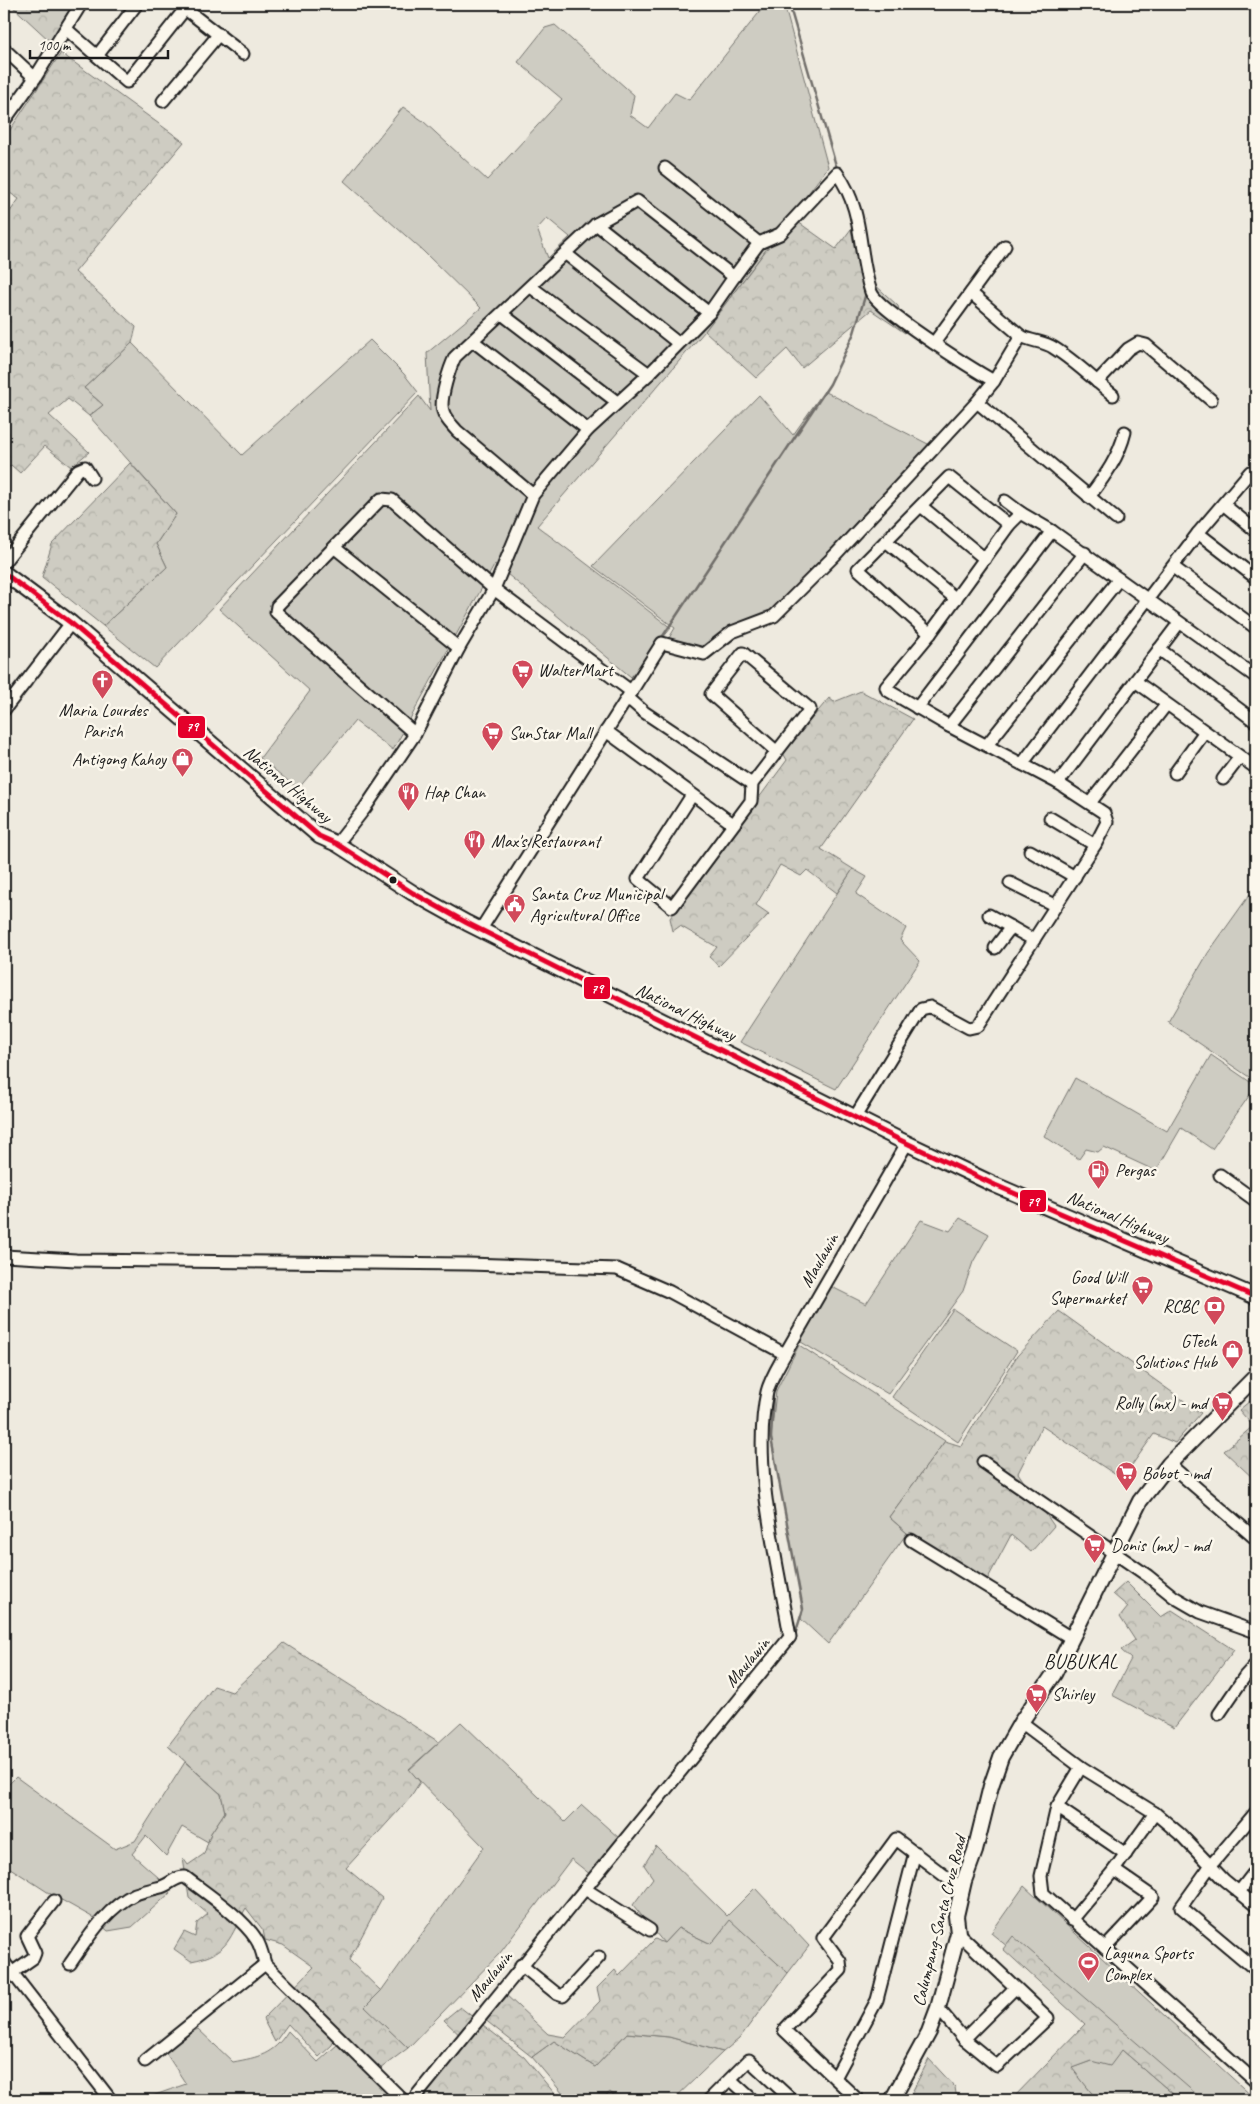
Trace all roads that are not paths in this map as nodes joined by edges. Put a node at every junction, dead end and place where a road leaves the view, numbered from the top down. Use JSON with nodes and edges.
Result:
{"nodes":[{"id":1,"x":81,"y":4,"type":"edge"},
{"id":2,"x":137,"y":4,"type":"edge"},
{"id":3,"x":182,"y":6,"type":"edge"},
{"id":4,"x":66,"y":29,"type":"junction"},
{"id":5,"x":218,"y":34,"type":"junction"},
{"id":6,"x":4,"y":49,"type":"edge"},
{"id":7,"x":243,"y":54,"type":"dead end"},
{"id":8,"x":97,"y":56,"type":"junction"},
{"id":9,"x":35,"y":78,"type":"junction"},
{"id":10,"x":163,"y":101,"type":"dead end"},
{"id":11,"x":6,"y":114,"type":"edge"},
{"id":12,"x":666,"y":168,"type":"dead end"},
{"id":13,"x":596,"y":224,"type":"junction"},
{"id":14,"x":759,"y":244,"type":"junction"},
{"id":15,"x":1005,"y":246,"type":"dead end"},
{"id":16,"x":566,"y":254,"type":"junction"},
{"id":17,"x":734,"y":277,"type":"junction"},
{"id":18,"x":531,"y":287,"type":"junction"},
{"id":19,"x":971,"y":292,"type":"junction"},
{"id":20,"x":709,"y":313,"type":"junction"},
{"id":21,"x":502,"y":314,"type":"junction"},
{"id":22,"x":1022,"y":336,"type":"junction"},
{"id":23,"x":473,"y":341,"type":"junction"},
{"id":24,"x":678,"y":343,"type":"junction"},
{"id":25,"x":934,"y":343,"type":"junction"},
{"id":26,"x":649,"y":374,"type":"junction"},
{"id":27,"x":994,"y":381,"type":"junction"},
{"id":28,"x":1097,"y":382,"type":"junction"},
{"id":29,"x":1113,"y":395,"type":"dead end"},
{"id":30,"x":1211,"y":400,"type":"dead end"},
{"id":31,"x":617,"y":402,"type":"junction"},
{"id":32,"x":977,"y":402,"type":"junction"},
{"id":33,"x":588,"y":430,"type":"junction"},
{"id":34,"x":1125,"y":432,"type":"dead end"},
{"id":35,"x":1256,"y":477,"type":"edge"},
{"id":36,"x":92,"y":478,"type":"dead end"},
{"id":37,"x":533,"y":495,"type":"junction"},
{"id":38,"x":1089,"y":497,"type":"junction"},
{"id":39,"x":1005,"y":501,"type":"dead end"},
{"id":40,"x":1223,"y":504,"type":"junction"},
{"id":41,"x":922,"y":506,"type":"junction"},
{"id":42,"x":1021,"y":513,"type":"junction"},
{"id":43,"x":1116,"y":519,"type":"dead end"},
{"id":44,"x":1008,"y":525,"type":"junction"},
{"id":45,"x":1052,"y":531,"type":"junction"},
{"id":46,"x":1256,"y":531,"type":"edge"},
{"id":47,"x":1198,"y":533,"type":"junction"},
{"id":48,"x":887,"y":542,"type":"junction"},
{"id":49,"x":335,"y":548,"type":"junction"},
{"id":50,"x":1085,"y":553,"type":"junction"},
{"id":51,"x":985,"y":559,"type":"junction"},
{"id":52,"x":4,"y":562,"type":"edge"},
{"id":53,"x":1173,"y":567,"type":"junction"},
{"id":54,"x":4,"y":573,"type":"edge"},
{"id":55,"x":1256,"y":578,"type":"edge"},
{"id":56,"x":1119,"y":579,"type":"junction"},
{"id":57,"x":494,"y":589,"type":"junction"},
{"id":58,"x":956,"y":599,"type":"junction"},
{"id":59,"x":1149,"y":599,"type":"junction"},
{"id":60,"x":71,"y":623,"type":"junction"},
{"id":61,"x":1179,"y":623,"type":"junction"},
{"id":62,"x":1256,"y":628,"type":"edge"},
{"id":63,"x":930,"y":634,"type":"junction"},
{"id":64,"x":459,"y":648,"type":"junction"},
{"id":65,"x":1159,"y":649,"type":"junction"},
{"id":66,"x":1256,"y":677,"type":"edge"},
{"id":67,"x":1134,"y":681,"type":"junction"},
{"id":68,"x":630,"y":695,"type":"junction"},
{"id":69,"x":1166,"y":705,"type":"junction"},
{"id":70,"x":917,"y":708,"type":"junction"},
{"id":71,"x":4,"y":710,"type":"edge"},
{"id":72,"x":1256,"y":722,"type":"edge"},
{"id":73,"x":949,"y":726,"type":"junction"},
{"id":74,"x":606,"y":731,"type":"junction"},
{"id":75,"x":1204,"y":732,"type":"junction"},
{"id":76,"x":415,"y":734,"type":"junction"},
{"id":77,"x":987,"y":745,"type":"junction"},
{"id":78,"x":777,"y":752,"type":"junction"},
{"id":79,"x":1239,"y":758,"type":"junction"},
{"id":80,"x":1022,"y":764,"type":"junction"},
{"id":81,"x":1256,"y":768,"type":"edge"},
{"id":82,"x":1175,"y":773,"type":"dead end"},
{"id":83,"x":1223,"y":779,"type":"dead end"},
{"id":84,"x":1058,"y":783,"type":"junction"},
{"id":85,"x":752,"y":784,"type":"junction"},
{"id":86,"x":692,"y":795,"type":"junction"},
{"id":87,"x":1090,"y":802,"type":"junction"},
{"id":88,"x":1050,"y":818,"type":"dead end"},
{"id":89,"x":733,"y":824,"type":"junction"},
{"id":90,"x":337,"y":844,"type":"junction"},
{"id":91,"x":1095,"y":845,"type":"junction"},
{"id":92,"x":1030,"y":851,"type":"dead end"},
{"id":93,"x":1075,"y":877,"type":"junction"},
{"id":94,"x":1010,"y":883,"type":"dead end"},
{"id":95,"x":1056,"y":906,"type":"junction"},
{"id":96,"x":989,"y":915,"type":"dead end"},
{"id":97,"x":1011,"y":927,"type":"junction"},
{"id":98,"x":481,"y":929,"type":"junction"},
{"id":99,"x":1034,"y":940,"type":"junction"},
{"id":100,"x":995,"y":948,"type":"dead end"},
{"id":101,"x":856,"y":1117,"type":"junction"},
{"id":102,"x":907,"y":1143,"type":"junction"},
{"id":103,"x":1220,"y":1175,"type":"dead end"},
{"id":104,"x":1256,"y":1201,"type":"edge"},
{"id":105,"x":4,"y":1256,"type":"edge"},
{"id":106,"x":1256,"y":1297,"type":"edge"},
{"id":107,"x":785,"y":1354,"type":"junction"},
{"id":108,"x":1256,"y":1376,"type":"edge"},
{"id":109,"x":983,"y":1462,"type":"dead end"},
{"id":110,"x":1169,"y":1464,"type":"junction"},
{"id":111,"x":1256,"y":1538,"type":"edge"},
{"id":112,"x":911,"y":1540,"type":"dead end"},
{"id":113,"x":1113,"y":1552,"type":"junction"},
{"id":114,"x":1256,"y":1632,"type":"edge"},
{"id":115,"x":1071,"y":1638,"type":"junction"},
{"id":116,"x":1256,"y":1664,"type":"edge"},
{"id":117,"x":1219,"y":1714,"type":"dead end"},
{"id":118,"x":1021,"y":1722,"type":"junction"},
{"id":119,"x":1082,"y":1767,"type":"junction"},
{"id":120,"x":1057,"y":1807,"type":"junction"},
{"id":121,"x":1155,"y":1813,"type":"junction"},
{"id":122,"x":1255,"y":1816,"type":"edge"},
{"id":123,"x":915,"y":1852,"type":"junction"},
{"id":124,"x":1126,"y":1854,"type":"junction"},
{"id":125,"x":1211,"y":1865,"type":"junction"},
{"id":126,"x":1114,"y":1870,"type":"junction"},
{"id":127,"x":1256,"y":1870,"type":"edge"},
{"id":128,"x":962,"y":1888,"type":"junction"},
{"id":129,"x":585,"y":1889,"type":"junction"},
{"id":130,"x":1239,"y":1892,"type":"junction"},
{"id":131,"x":54,"y":1901,"type":"dead end"},
{"id":132,"x":1256,"y":1906,"type":"edge"},
{"id":133,"x":1072,"y":1920,"type":"junction"},
{"id":134,"x":650,"y":1930,"type":"dead end"},
{"id":135,"x":958,"y":1933,"type":"junction"},
{"id":136,"x":1105,"y":1948,"type":"junction"},
{"id":137,"x":599,"y":1957,"type":"dead end"},
{"id":138,"x":4,"y":1962,"type":"edge"},
{"id":139,"x":70,"y":1964,"type":"dead end"},
{"id":140,"x":265,"y":1964,"type":"junction"},
{"id":141,"x":522,"y":1965,"type":"junction"},
{"id":142,"x":1256,"y":1970,"type":"edge"},
{"id":143,"x":13,"y":1972,"type":"junction"},
{"id":144,"x":1014,"y":1989,"type":"junction"},
{"id":145,"x":938,"y":2008,"type":"junction"},
{"id":146,"x":964,"y":2039,"type":"junction"},
{"id":147,"x":145,"y":2061,"type":"dead end"},
{"id":148,"x":835,"y":2078,"type":"junction"},
{"id":149,"x":731,"y":2080,"type":"junction"},
{"id":150,"x":1256,"y":2082,"type":"edge"},
{"id":151,"x":111,"y":2100,"type":"edge"},
{"id":152,"x":403,"y":2100,"type":"edge"},
{"id":153,"x":413,"y":2100,"type":"edge"},
{"id":154,"x":709,"y":2100,"type":"edge"},
{"id":155,"x":753,"y":2100,"type":"edge"},
{"id":156,"x":792,"y":2100,"type":"edge"},
{"id":157,"x":858,"y":2100,"type":"edge"},
{"id":158,"x":892,"y":2100,"type":"edge"}],
"edges":[{"from":1,"to":4,"type":"street"},
{"from":2,"to":8,"type":"street"},
{"from":3,"to":5,"type":"street"},
{"from":3,"to":8,"type":"street"},
{"from":4,"to":8,"type":"street"},
{"from":4,"to":9,"type":"street"},
{"from":5,"to":7,"type":"street"},
{"from":5,"to":10,"type":"street"},
{"from":6,"to":9,"type":"street"},
{"from":9,"to":11,"type":"street"},
{"from":12,"to":14,"type":"street"},
{"from":13,"to":16,"type":"street"},
{"from":13,"to":17,"type":"street"},
{"from":13,"to":20,"type":"street"},
{"from":14,"to":17,"type":"street"},
{"from":14,"to":25,"type":"street"},
{"from":15,"to":19,"type":"street"},
{"from":16,"to":18,"type":"street"},
{"from":16,"to":24,"type":"street"},
{"from":17,"to":20,"type":"street"},
{"from":18,"to":21,"type":"street"},
{"from":18,"to":26,"type":"street"},
{"from":19,"to":22,"type":"street"},
{"from":19,"to":25,"type":"street"},
{"from":20,"to":24,"type":"street"},
{"from":21,"to":23,"type":"street"},
{"from":21,"to":31,"type":"street"},
{"from":22,"to":27,"type":"street"},
{"from":22,"to":28,"type":"street"},
{"from":23,"to":33,"type":"street"},
{"from":23,"to":37,"type":"street"},
{"from":24,"to":26,"type":"street"},
{"from":25,"to":27,"type":"street"},
{"from":26,"to":31,"type":"street"},
{"from":27,"to":32,"type":"street"},
{"from":28,"to":29,"type":"street"},
{"from":28,"to":30,"type":"street"},
{"from":31,"to":33,"type":"street"},
{"from":32,"to":38,"type":"street"},
{"from":32,"to":68,"type":"street"},
{"from":33,"to":37,"type":"street"},
{"from":34,"to":38,"type":"street"},
{"from":35,"to":40,"type":"street"},
{"from":36,"to":52,"type":"street"},
{"from":37,"to":57,"type":"street"},
{"from":38,"to":43,"type":"street"},
{"from":39,"to":42,"type":"street"},
{"from":40,"to":46,"type":"street"},
{"from":40,"to":47,"type":"street"},
{"from":41,"to":44,"type":"street"},
{"from":41,"to":48,"type":"street"},
{"from":41,"to":51,"type":"street"},
{"from":42,"to":44,"type":"street"},
{"from":42,"to":45,"type":"street"},
{"from":44,"to":51,"type":"street"},
{"from":45,"to":50,"type":"street"},
{"from":45,"to":70,"type":"street"},
{"from":47,"to":53,"type":"street"},
{"from":47,"to":55,"type":"street"},
{"from":48,"to":58,"type":"street"},
{"from":48,"to":63,"type":"street"},
{"from":49,"to":57,"type":"street"},
{"from":49,"to":64,"type":"street"},
{"from":49,"to":76,"type":"street"},
{"from":50,"to":56,"type":"street"},
{"from":50,"to":73,"type":"street"},
{"from":51,"to":58,"type":"street"},
{"from":53,"to":59,"type":"street"},
{"from":53,"to":62,"type":"street"},
{"from":54,"to":60,"type":"main road","name":"National Highway"},
{"from":56,"to":59,"type":"street"},
{"from":56,"to":77,"type":"street"},
{"from":57,"to":64,"type":"street"},
{"from":57,"to":68,"type":"street"},
{"from":58,"to":63,"type":"street"},
{"from":59,"to":61,"type":"street"},
{"from":59,"to":80,"type":"street"},
{"from":60,"to":71,"type":"street"},
{"from":60,"to":90,"type":"main road","name":"National Highway"},
{"from":61,"to":65,"type":"street"},
{"from":61,"to":66,"type":"street"},
{"from":63,"to":70,"type":"street"},
{"from":64,"to":76,"type":"street"},
{"from":65,"to":67,"type":"street"},
{"from":65,"to":72,"type":"street"},
{"from":67,"to":69,"type":"street"},
{"from":67,"to":84,"type":"street"},
{"from":68,"to":74,"type":"street"},
{"from":68,"to":85,"type":"street"},
{"from":69,"to":75,"type":"street"},
{"from":69,"to":87,"type":"street"},
{"from":70,"to":73,"type":"street"},
{"from":73,"to":77,"type":"street"},
{"from":74,"to":86,"type":"street"},
{"from":74,"to":98,"type":"street"},
{"from":75,"to":79,"type":"street"},
{"from":75,"to":82,"type":"street"},
{"from":76,"to":90,"type":"street"},
{"from":77,"to":80,"type":"street"},
{"from":78,"to":78,"type":"street"},
{"from":78,"to":85,"type":"street"},
{"from":79,"to":81,"type":"street"},
{"from":79,"to":83,"type":"street"},
{"from":80,"to":84,"type":"street"},
{"from":84,"to":87,"type":"street"},
{"from":85,"to":89,"type":"street"},
{"from":86,"to":89,"type":"street"},
{"from":86,"to":89,"type":"street"},
{"from":87,"to":91,"type":"street"},
{"from":88,"to":91,"type":"street"},
{"from":90,"to":98,"type":"main road","name":"National Highway"},
{"from":91,"to":93,"type":"street"},
{"from":92,"to":93,"type":"street"},
{"from":93,"to":95,"type":"street"},
{"from":94,"to":95,"type":"street"},
{"from":95,"to":99,"type":"street"},
{"from":96,"to":97,"type":"street"},
{"from":97,"to":99,"type":"street"},
{"from":97,"to":100,"type":"street"},
{"from":98,"to":101,"type":"main road","name":"National Highway"},
{"from":99,"to":101,"type":"street"},
{"from":101,"to":102,"type":"main road","name":"National Highway"},
{"from":102,"to":106,"type":"main road","name":"National Highway"},
{"from":102,"to":107,"type":"street","name":"Maulawin"},
{"from":103,"to":104,"type":"street"},
{"from":105,"to":107,"type":"street"},
{"from":107,"to":129,"type":"street","name":"Maulawin"},
{"from":108,"to":110,"type":"main road","name":"Calumpang-Santa Cruz Road"},
{"from":109,"to":113,"type":"street"},
{"from":110,"to":111,"type":"street"},
{"from":110,"to":113,"type":"main road","name":"Calumpang-Santa Cruz Road"},
{"from":112,"to":115,"type":"street"},
{"from":113,"to":114,"type":"street"},
{"from":113,"to":115,"type":"main road","name":"Calumpang-Santa Cruz Road"},
{"from":115,"to":118,"type":"main road","name":"Calumpang-Santa Cruz Road"},
{"from":116,"to":117,"type":"street"},
{"from":118,"to":119,"type":"street"},
{"from":118,"to":128,"type":"main road","name":"Calumpang-Santa Cruz Road"},
{"from":119,"to":120,"type":"street"},
{"from":119,"to":121,"type":"street"},
{"from":120,"to":124,"type":"street"},
{"from":120,"to":133,"type":"street"},
{"from":121,"to":124,"type":"street"},
{"from":121,"to":125,"type":"street"},
{"from":122,"to":125,"type":"street"},
{"from":123,"to":128,"type":"street"},
{"from":123,"to":148,"type":"street"},
{"from":123,"to":148,"type":"street"},
{"from":124,"to":126,"type":"street"},
{"from":125,"to":130,"type":"street"},
{"from":125,"to":142,"type":"street"},
{"from":126,"to":133,"type":"street"},
{"from":126,"to":136,"type":"street"},
{"from":127,"to":130,"type":"street"},
{"from":128,"to":135,"type":"main road","name":"Calumpang-Santa Cruz Road"},
{"from":129,"to":134,"type":"street"},
{"from":129,"to":141,"type":"street","name":"Maulawin"},
{"from":130,"to":132,"type":"street"},
{"from":131,"to":143,"type":"street"},
{"from":133,"to":136,"type":"street"},
{"from":135,"to":144,"type":"street"},
{"from":135,"to":145,"type":"main road","name":"Calumpang-Santa Cruz Road"},
{"from":136,"to":150,"type":"street"},
{"from":137,"to":141,"type":"street"},
{"from":138,"to":143,"type":"street"},
{"from":139,"to":140,"type":"street"},
{"from":140,"to":147,"type":"street"},
{"from":140,"to":152,"type":"street"},
{"from":141,"to":153,"type":"street","name":"Maulawin"},
{"from":143,"to":151,"type":"street"},
{"from":144,"to":146,"type":"street"},
{"from":144,"to":146,"type":"street"},
{"from":145,"to":146,"type":"street"},
{"from":145,"to":158,"type":"main road","name":"Calumpang-Santa Cruz Road"},
{"from":148,"to":157,"type":"street"},
{"from":149,"to":154,"type":"street"},
{"from":149,"to":155,"type":"street"},
{"from":149,"to":156,"type":"street"}]}
